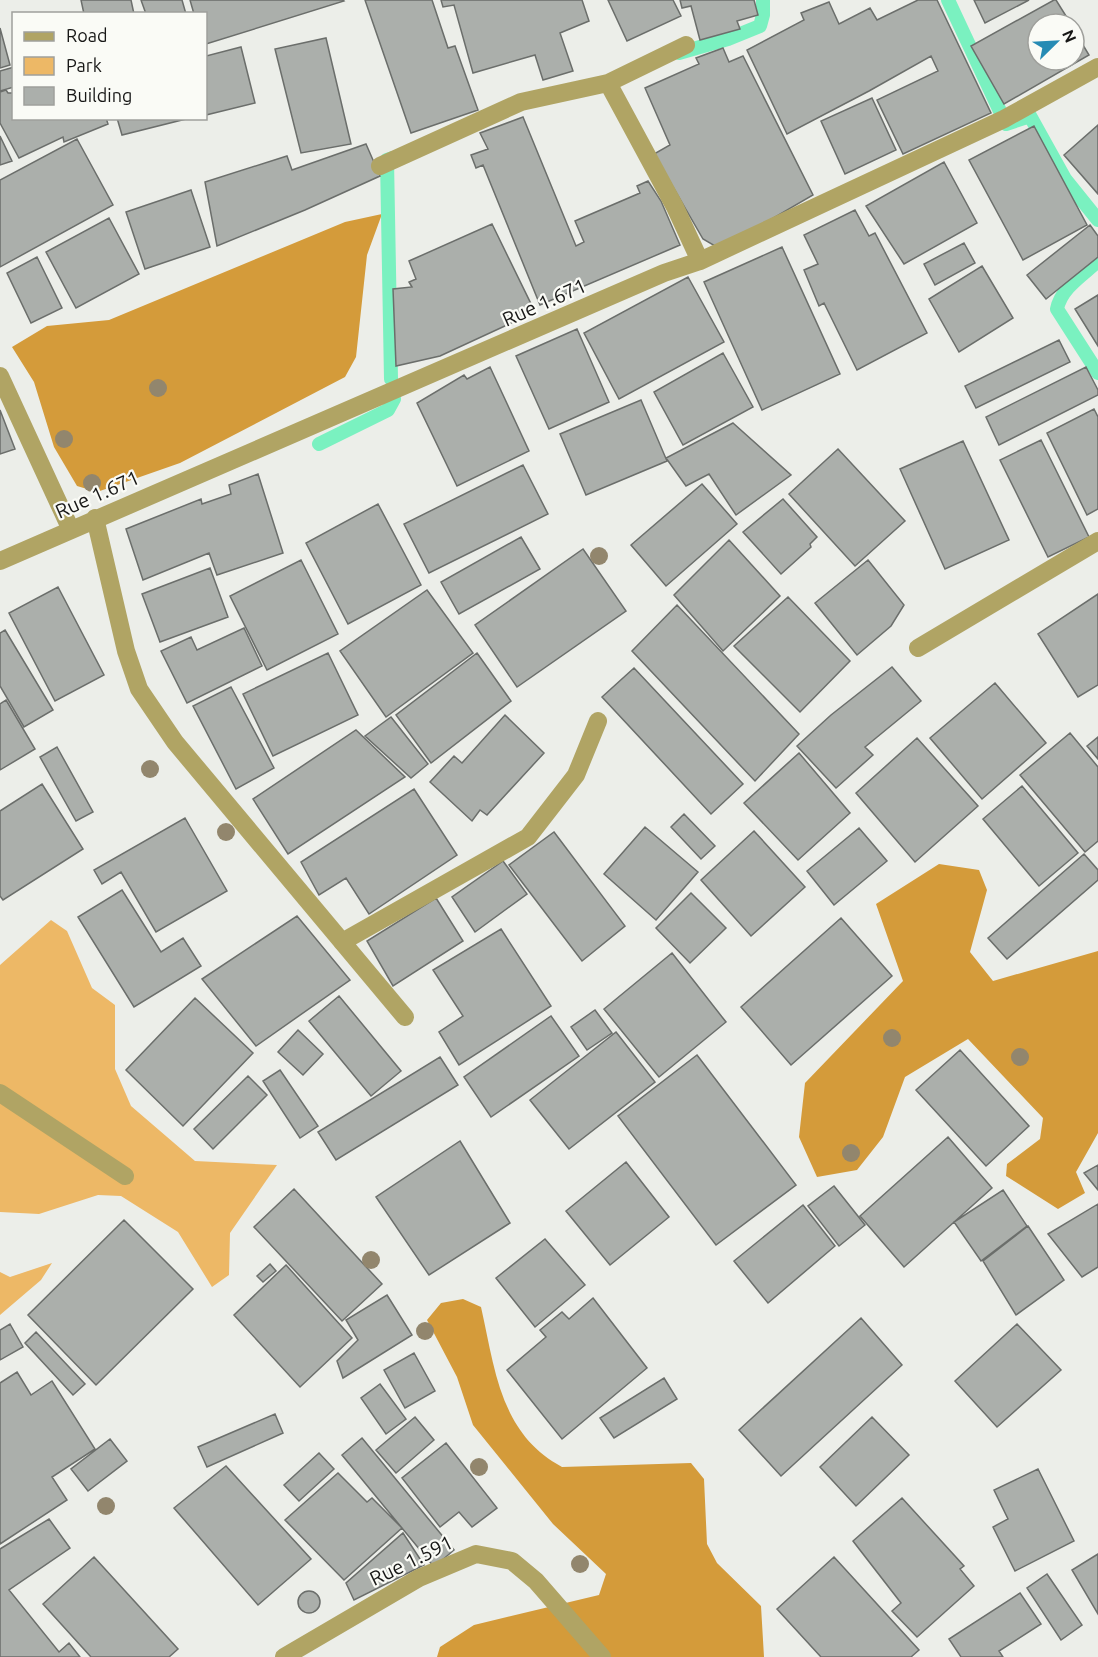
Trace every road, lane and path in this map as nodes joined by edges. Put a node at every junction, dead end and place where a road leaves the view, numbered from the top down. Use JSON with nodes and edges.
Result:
{"nodes":[{"id":1,"x":686,"y":45,"type":"dead end"},
{"id":2,"x":1098,"y":68,"type":"edge"},
{"id":3,"x":608,"y":83,"type":"junction"},
{"id":4,"x":380,"y":166,"type":"dead end"},
{"id":5,"x":700,"y":261,"type":"junction"},
{"id":6,"x":0,"y":376,"type":"edge"},
{"id":7,"x":95,"y":518,"type":"junction"},
{"id":8,"x":71,"y":530,"type":"junction"},
{"id":9,"x":1098,"y":541,"type":"edge"},
{"id":10,"x":0,"y":561,"type":"edge"},
{"id":11,"x":918,"y":648,"type":"dead end"},
{"id":12,"x":598,"y":721,"type":"dead end"},
{"id":13,"x":342,"y":942,"type":"junction"},
{"id":14,"x":405,"y":1017,"type":"dead end"},
{"id":15,"x":0,"y":1093,"type":"edge"},
{"id":16,"x":125,"y":1176,"type":"dead end"},
{"id":17,"x":284,"y":1657,"type":"edge"},
{"id":18,"x":602,"y":1657,"type":"edge"}],
"edges":[{"from":1,"to":3,"type":"street"},
{"from":2,"to":5,"type":"street","name":"Rue 1.671"},
{"from":3,"to":4,"type":"street"},
{"from":3,"to":5,"type":"street"},
{"from":5,"to":7,"type":"street","name":"Rue 1.671"},
{"from":6,"to":8,"type":"street"},
{"from":7,"to":8,"type":"street","name":"Rue 1.671"},
{"from":7,"to":13,"type":"street"},
{"from":8,"to":10,"type":"street","name":"Rue 1.671"},
{"from":9,"to":11,"type":"street"},
{"from":12,"to":13,"type":"street"},
{"from":13,"to":14,"type":"street"},
{"from":15,"to":16,"type":"street"},
{"from":17,"to":18,"type":"street","name":"Rue 1.591"}]}
